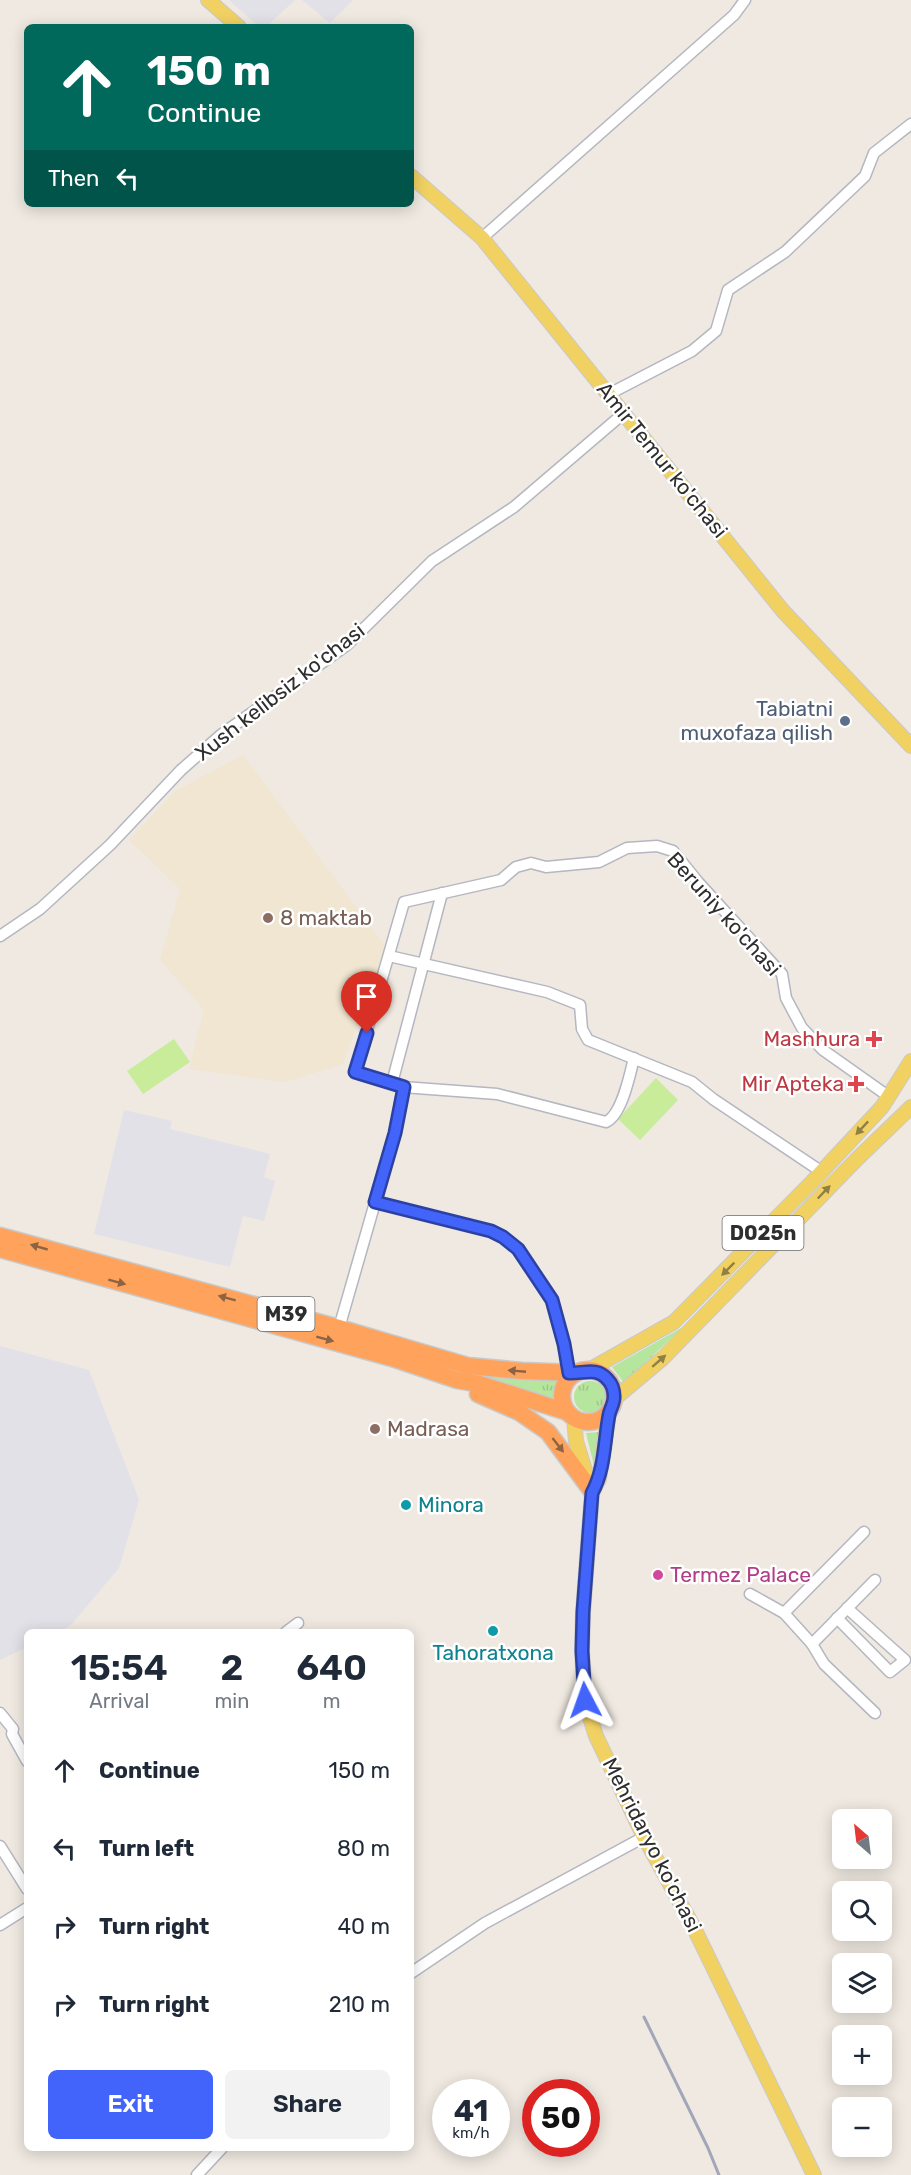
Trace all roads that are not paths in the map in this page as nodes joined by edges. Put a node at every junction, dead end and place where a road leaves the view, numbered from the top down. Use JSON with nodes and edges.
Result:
{"nodes":[{"id":1,"x":208,"y":0,"type":"edge"},
{"id":2,"x":745,"y":0,"type":"edge"},
{"id":3,"x":236,"y":24,"type":"edge"},
{"id":4,"x":911,"y":124,"type":"edge"},
{"id":5,"x":414,"y":179,"type":"edge"},
{"id":6,"x":482,"y":238,"type":"junction"},
{"id":7,"x":609,"y":394,"type":"junction"},
{"id":8,"x":624,"y":413,"type":"junction"},
{"id":9,"x":911,"y":746,"type":"edge"},
{"id":10,"x":442,"y":893,"type":"junction"},
{"id":11,"x":0,"y":936,"type":"edge"},
{"id":12,"x":389,"y":956,"type":"junction"},
{"id":13,"x":424,"y":964,"type":"junction"},
{"id":14,"x":634,"y":1058,"type":"junction"},
{"id":15,"x":909,"y":1069,"type":"edge"},
{"id":16,"x":392,"y":1083,"type":"junction"},
{"id":17,"x":404,"y":1087,"type":"junction"},
{"id":18,"x":888,"y":1096,"type":"junction"},
{"id":19,"x":911,"y":1107,"type":"edge"},
{"id":20,"x":822,"y":1172,"type":"junction"},
{"id":21,"x":375,"y":1202,"type":"junction"},
{"id":22,"x":0,"y":1236,"type":"edge"},
{"id":23,"x":0,"y":1249,"type":"edge"},
{"id":24,"x":339,"y":1328,"type":"junction"},
{"id":25,"x":578,"y":1372,"type":"junction"},
{"id":26,"x":457,"y":1380,"type":"junction"},
{"id":27,"x":612,"y":1405,"type":"junction"},
{"id":28,"x":571,"y":1415,"type":"junction"},
{"id":29,"x":592,"y":1492,"type":"junction"},
{"id":30,"x":864,"y":1532,"type":"dead end"},
{"id":31,"x":875,"y":1580,"type":"dead end"},
{"id":32,"x":750,"y":1594,"type":"dead end"},
{"id":33,"x":847,"y":1608,"type":"junction"},
{"id":34,"x":784,"y":1613,"type":"junction"},
{"id":35,"x":837,"y":1618,"type":"junction"},
{"id":36,"x":298,"y":1623,"type":"dead end"},
{"id":37,"x":290,"y":1629,"type":"edge"},
{"id":38,"x":812,"y":1644,"type":"junction"},
{"id":39,"x":0,"y":1713,"type":"edge"},
{"id":40,"x":875,"y":1713,"type":"dead end"},
{"id":41,"x":24,"y":1756,"type":"edge"},
{"id":42,"x":644,"y":1837,"type":"junction"},
{"id":43,"x":0,"y":1846,"type":"edge"},
{"id":44,"x":24,"y":1884,"type":"edge"},
{"id":45,"x":24,"y":1910,"type":"edge"},
{"id":46,"x":0,"y":1925,"type":"edge"},
{"id":47,"x":414,"y":1971,"type":"edge"},
{"id":48,"x":219,"y":2151,"type":"edge"},
{"id":49,"x":197,"y":2175,"type":"edge"},
{"id":50,"x":814,"y":2175,"type":"edge"}],
"edges":[{"from":1,"to":3,"type":"main road"},
{"from":2,"to":6,"type":"street"},
{"from":4,"to":7,"type":"street"},
{"from":5,"to":6,"type":"main road","name":"Amir Temur ko'chasi"},
{"from":6,"to":7,"type":"main road","name":"Amir Temur ko'chasi"},
{"from":7,"to":8,"type":"main road","name":"Amir Temur ko'chasi"},
{"from":8,"to":9,"type":"main road","name":"Amir Temur ko'chasi"},
{"from":8,"to":11,"type":"street","name":"Xush kelibsiz ko'chasi"},
{"from":10,"to":12,"type":"street","name":"Beruniy ko'chasi"},
{"from":10,"to":13,"type":"street"},
{"from":10,"to":18,"type":"street","name":"Beruniy ko'chasi"},
{"from":12,"to":13,"type":"street"},
{"from":12,"to":16,"type":"street","name":"Beruniy ko'chasi"},
{"from":13,"to":14,"type":"street"},
{"from":13,"to":16,"type":"street"},
{"from":14,"to":17,"type":"street"},
{"from":14,"to":20,"type":"street"},
{"from":15,"to":18,"type":"main road","number":"D025n"},
{"from":16,"to":17,"type":"street"},
{"from":17,"to":21,"type":"street"},
{"from":18,"to":20,"type":"main road","number":"D025n","one_way":true},
{"from":27,"to":19,"type":"main road","number":"D025n","one_way":true},
{"from":20,"to":25,"type":"main road","number":"D025n","one_way":true},
{"from":21,"to":24,"type":"street"},
{"from":21,"to":25,"type":"street"},
{"from":24,"to":22,"type":"highway","number":"M39","one_way":true},
{"from":23,"to":26,"type":"highway","number":"M39","one_way":true},
{"from":25,"to":24,"type":"highway","number":"M39","one_way":true},
{"from":25,"to":27,"type":"highway"},
{"from":25,"to":28,"type":"highway"},
{"from":26,"to":28,"type":"highway","number":"M39"},
{"from":26,"to":29,"type":"highway","one_way":true},
{"from":27,"to":28,"type":"highway"},
{"from":27,"to":29,"type":"main road"},
{"from":28,"to":29,"type":"main road"},
{"from":29,"to":42,"type":"main road","name":"Мehridaryo ko'chasi"},
{"from":30,"to":34,"type":"street"},
{"from":31,"to":33,"type":"street"},
{"from":32,"to":34,"type":"street"},
{"from":33,"to":35,"type":"street"},
{"from":33,"to":35,"type":"street"},
{"from":34,"to":38,"type":"street"},
{"from":35,"to":38,"type":"street"},
{"from":36,"to":37,"type":"street"},
{"from":38,"to":40,"type":"street"},
{"from":39,"to":41,"type":"street"},
{"from":42,"to":47,"type":"street"},
{"from":42,"to":50,"type":"main road","name":"Мehridaryo ko'chasi"},
{"from":43,"to":44,"type":"street"},
{"from":45,"to":46,"type":"street"},
{"from":48,"to":49,"type":"street"}]}
